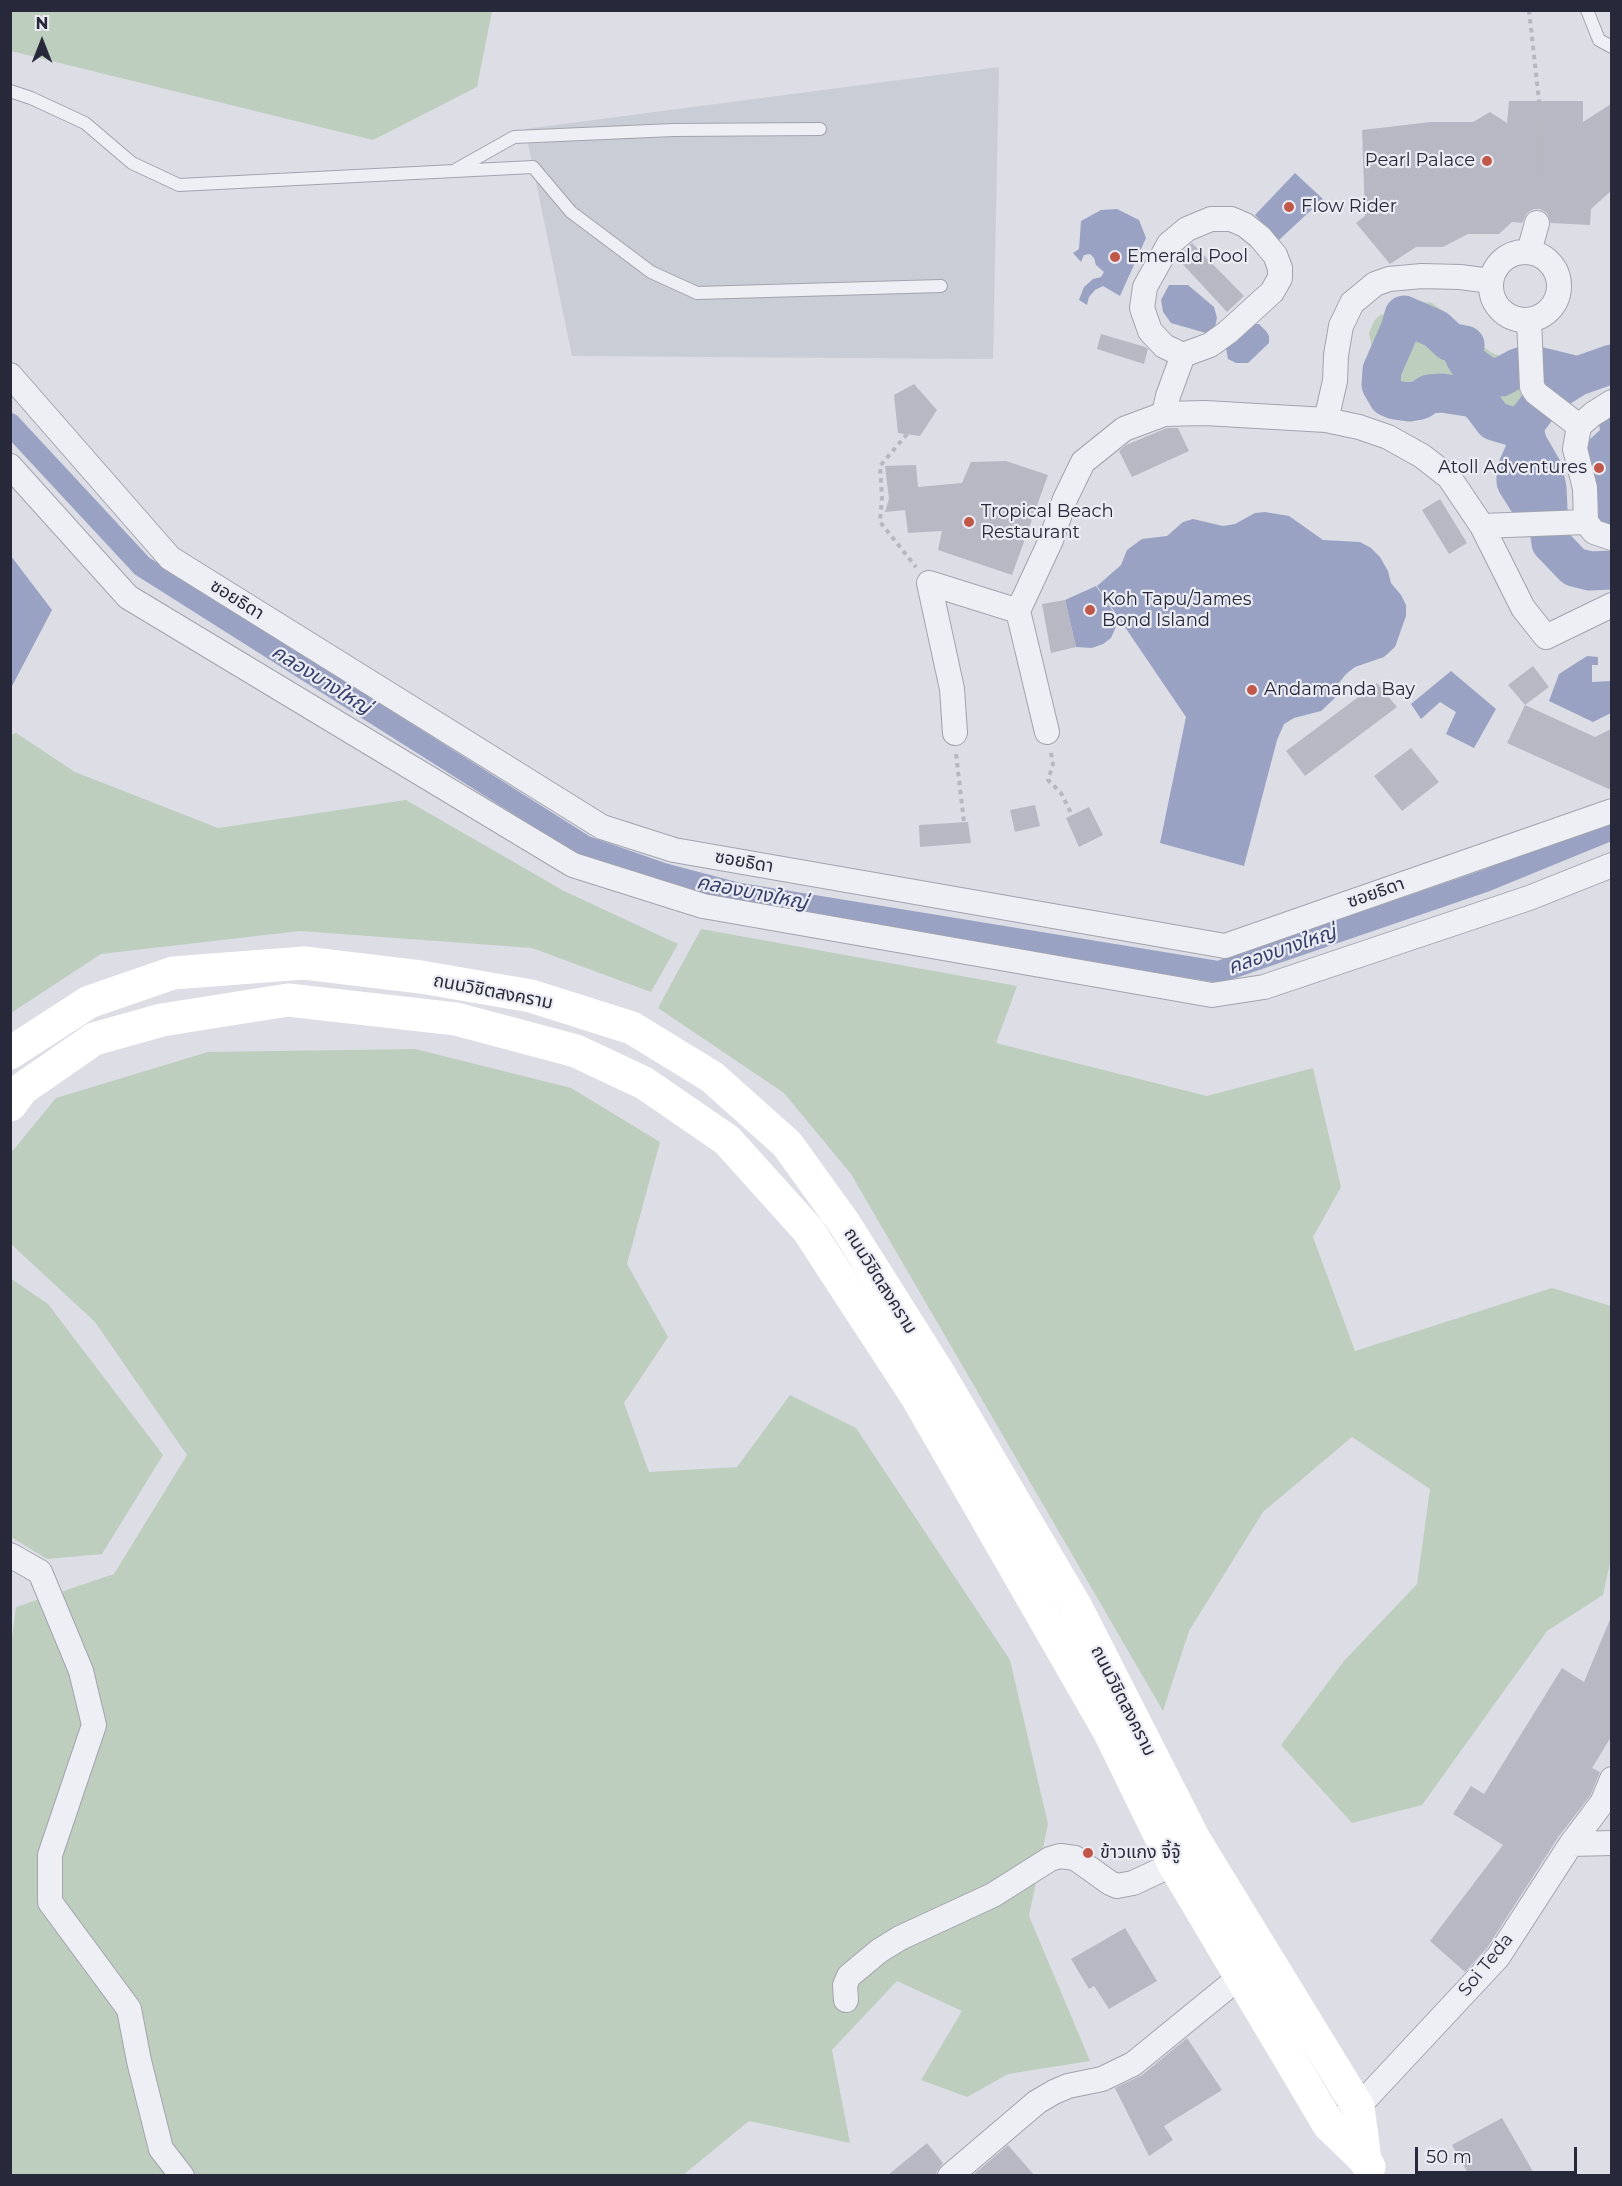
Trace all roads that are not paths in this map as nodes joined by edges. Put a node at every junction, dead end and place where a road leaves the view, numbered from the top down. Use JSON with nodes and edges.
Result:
{"nodes":[{"id":1,"x":1587,"y":10,"type":"edge"},
{"id":2,"x":1611,"y":47,"type":"edge"},
{"id":3,"x":10,"y":91,"type":"edge"},
{"id":4,"x":820,"y":129,"type":"dead end"},
{"id":5,"x":453,"y":171,"type":"junction"},
{"id":6,"x":1537,"y":223,"type":"road end"},
{"id":7,"x":1529,"y":252,"type":"junction"},
{"id":8,"x":1491,"y":281,"type":"junction"},
{"id":9,"x":940,"y":286,"type":"dead end"},
{"id":10,"x":1529,"y":324,"type":"junction"},
{"id":11,"x":1183,"y":355,"type":"junction"},
{"id":12,"x":10,"y":375,"type":"edge"},
{"id":13,"x":1611,"y":402,"type":"edge"},
{"id":14,"x":1164,"y":414,"type":"junction"},
{"id":15,"x":1326,"y":420,"type":"junction"},
{"id":16,"x":1575,"y":423,"type":"junction"},
{"id":17,"x":10,"y":466,"type":"edge"},
{"id":18,"x":1579,"y":523,"type":"junction"},
{"id":19,"x":1491,"y":526,"type":"junction"},
{"id":20,"x":1611,"y":538,"type":"edge"},
{"id":21,"x":1611,"y":605,"type":"edge"},
{"id":22,"x":1017,"y":611,"type":"junction"},
{"id":23,"x":1047,"y":732,"type":"road end"},
{"id":24,"x":954,"y":733,"type":"road end"},
{"id":25,"x":1609,"y":819,"type":"edge"},
{"id":26,"x":1611,"y":865,"type":"edge"},
{"id":27,"x":10,"y":1053,"type":"edge"},
{"id":28,"x":10,"y":1105,"type":"edge"},
{"id":29,"x":10,"y":1555,"type":"edge"},
{"id":30,"x":1611,"y":1779,"type":"edge"},
{"id":31,"x":1607,"y":1802,"type":"edge"},
{"id":32,"x":1611,"y":1843,"type":"edge"},
{"id":33,"x":1571,"y":1844,"type":"junction"},
{"id":34,"x":1174,"y":1864,"type":"junction"},
{"id":35,"x":1241,"y":1976,"type":"junction"},
{"id":36,"x":846,"y":2000,"type":"dead end"},
{"id":37,"x":1358,"y":2108,"type":"junction"},
{"id":38,"x":1329,"y":2125,"type":"junction"},
{"id":39,"x":1370,"y":2168,"type":"edge"},
{"id":40,"x":182,"y":2175,"type":"edge"},
{"id":41,"x":950,"y":2175,"type":"edge"}],
"edges":[{"from":1,"to":2,"type":"lane"},
{"from":3,"to":5,"type":"lane"},
{"from":4,"to":5,"type":"lane"},
{"from":5,"to":9,"type":"lane"},
{"from":6,"to":7,"type":"street"},
{"from":7,"to":8,"type":"street"},
{"from":7,"to":10,"type":"street"},
{"from":8,"to":10,"type":"street"},
{"from":8,"to":15,"type":"street"},
{"from":10,"to":16,"type":"street"},
{"from":11,"to":11,"type":"street"},
{"from":11,"to":14,"type":"street"},
{"from":12,"to":25,"type":"street","name":"ซอยธิดา"},
{"from":13,"to":16,"type":"street"},
{"from":14,"to":15,"type":"street"},
{"from":14,"to":22,"type":"street"},
{"from":15,"to":19,"type":"street"},
{"from":16,"to":18,"type":"street"},
{"from":17,"to":26,"type":"street"},
{"from":18,"to":19,"type":"street"},
{"from":18,"to":20,"type":"street"},
{"from":19,"to":21,"type":"street"},
{"from":22,"to":23,"type":"street"},
{"from":22,"to":24,"type":"street"},
{"from":27,"to":37,"type":"main road","name":"ถนนวิชิตสงคราม"},
{"from":28,"to":34,"type":"main road","name":"ถนนวิชิตสงคราม"},
{"from":29,"to":40,"type":"street"},
{"from":30,"to":31,"type":"street","name":"Soi Teda"},
{"from":31,"to":33,"type":"street","name":"Soi Teda"},
{"from":32,"to":33,"type":"street"},
{"from":33,"to":37,"type":"street","name":"Soi Teda"},
{"from":34,"to":35,"type":"main road","name":"ถนนวิชิตสงคราม"},
{"from":34,"to":36,"type":"street"},
{"from":35,"to":38,"type":"main road","name":"ถนนวิชิตสงคราม"},
{"from":35,"to":41,"type":"street"},
{"from":37,"to":38,"type":"street","name":"Soi Teda"},
{"from":37,"to":39,"type":"main road","name":"ถนนวิชิตสงคราม"},
{"from":38,"to":39,"type":"main road","name":"ถนนวิชิตสงคราม"}]}
